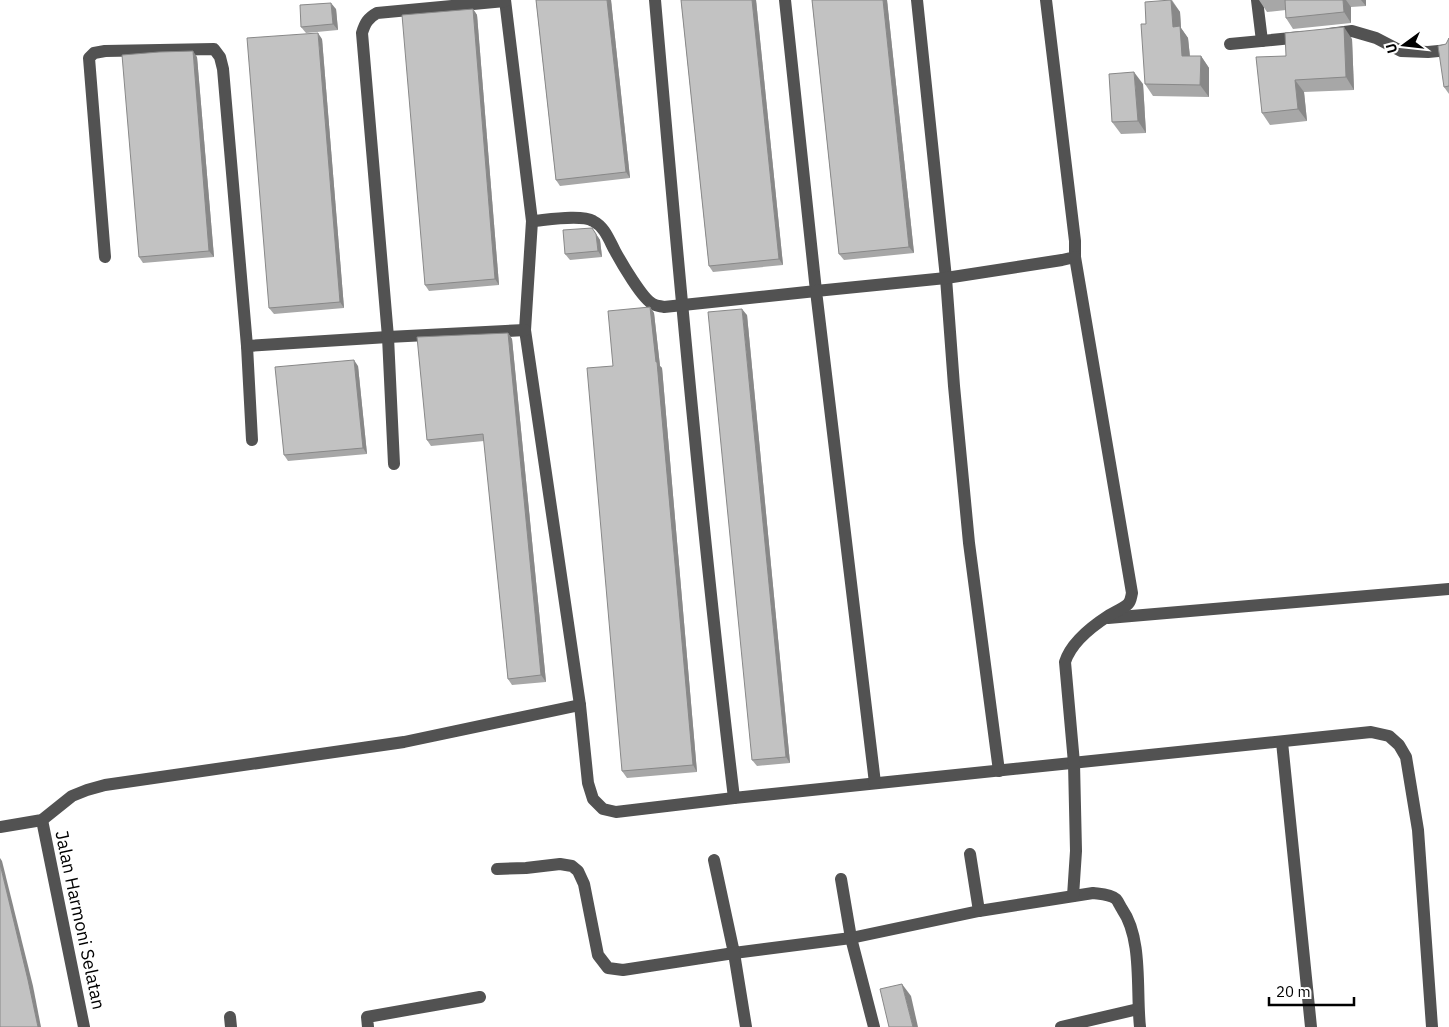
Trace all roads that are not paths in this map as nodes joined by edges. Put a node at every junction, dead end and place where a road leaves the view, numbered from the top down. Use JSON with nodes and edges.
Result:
{"nodes":[{"id":1,"x":505,"y":0,"type":"edge"},
{"id":2,"x":655,"y":0,"type":"edge"},
{"id":3,"x":785,"y":0,"type":"edge"},
{"id":4,"x":917,"y":0,"type":"edge"},
{"id":5,"x":1046,"y":0,"type":"edge"},
{"id":6,"x":1257,"y":0,"type":"edge"},
{"id":7,"x":1262,"y":41,"type":"junction"},
{"id":8,"x":1230,"y":44,"type":"dead end"},
{"id":9,"x":1449,"y":50,"type":"edge"},
{"id":10,"x":532,"y":221,"type":"junction"},
{"id":11,"x":106,"y":257,"type":"dead end"},
{"id":12,"x":1075,"y":257,"type":"junction"},
{"id":13,"x":946,"y":278,"type":"junction"},
{"id":14,"x":816,"y":291,"type":"junction"},
{"id":15,"x":682,"y":305,"type":"junction"},
{"id":16,"x":525,"y":330,"type":"junction"},
{"id":17,"x":388,"y":337,"type":"junction"},
{"id":18,"x":247,"y":346,"type":"junction"},
{"id":19,"x":252,"y":440,"type":"dead end"},
{"id":20,"x":394,"y":464,"type":"dead end"},
{"id":21,"x":1449,"y":588,"type":"edge"},
{"id":22,"x":1105,"y":618,"type":"junction"},
{"id":23,"x":580,"y":705,"type":"junction"},
{"id":24,"x":1282,"y":742,"type":"junction"},
{"id":25,"x":1074,"y":763,"type":"junction"},
{"id":26,"x":999,"y":771,"type":"junction"},
{"id":27,"x":875,"y":783,"type":"junction"},
{"id":28,"x":734,"y":798,"type":"junction"},
{"id":29,"x":42,"y":820,"type":"junction"},
{"id":30,"x":0,"y":826,"type":"edge"},
{"id":31,"x":970,"y":854,"type":"dead end"},
{"id":32,"x":714,"y":860,"type":"dead end"},
{"id":33,"x":497,"y":869,"type":"dead end"},
{"id":34,"x":841,"y":879,"type":"dead end"},
{"id":35,"x":1073,"y":896,"type":"junction"},
{"id":36,"x":980,"y":911,"type":"junction"},
{"id":37,"x":851,"y":938,"type":"junction"},
{"id":38,"x":734,"y":954,"type":"junction"},
{"id":39,"x":480,"y":997,"type":"dead end"},
{"id":40,"x":1138,"y":1009,"type":"junction"},
{"id":41,"x":84,"y":1027,"type":"edge"},
{"id":42,"x":368,"y":1027,"type":"edge"},
{"id":43,"x":746,"y":1027,"type":"edge"},
{"id":44,"x":874,"y":1027,"type":"edge"},
{"id":45,"x":1061,"y":1027,"type":"edge"},
{"id":46,"x":1140,"y":1027,"type":"edge"},
{"id":47,"x":1311,"y":1027,"type":"edge"},
{"id":48,"x":1432,"y":1027,"type":"edge"}],
"edges":[{"from":1,"to":10,"type":"street"},
{"from":1,"to":17,"type":"street"},
{"from":2,"to":15,"type":"street"},
{"from":3,"to":14,"type":"street"},
{"from":4,"to":13,"type":"street"},
{"from":5,"to":12,"type":"street"},
{"from":6,"to":7,"type":"street"},
{"from":7,"to":8,"type":"street"},
{"from":7,"to":9,"type":"street"},
{"from":10,"to":15,"type":"street"},
{"from":10,"to":16,"type":"street"},
{"from":11,"to":18,"type":"street"},
{"from":12,"to":13,"type":"street"},
{"from":12,"to":22,"type":"street"},
{"from":13,"to":14,"type":"street"},
{"from":13,"to":26,"type":"street"},
{"from":14,"to":15,"type":"street"},
{"from":14,"to":27,"type":"street"},
{"from":15,"to":28,"type":"street"},
{"from":16,"to":17,"type":"street"},
{"from":16,"to":23,"type":"street"},
{"from":17,"to":18,"type":"street"},
{"from":17,"to":20,"type":"street"},
{"from":18,"to":19,"type":"street"},
{"from":21,"to":22,"type":"street"},
{"from":22,"to":25,"type":"street"},
{"from":23,"to":28,"type":"street"},
{"from":23,"to":29,"type":"street"},
{"from":24,"to":25,"type":"street"},
{"from":24,"to":47,"type":"street"},
{"from":24,"to":48,"type":"street"},
{"from":25,"to":26,"type":"street"},
{"from":25,"to":35,"type":"street"},
{"from":26,"to":27,"type":"street"},
{"from":27,"to":28,"type":"street"},
{"from":29,"to":30,"type":"street"},
{"from":29,"to":41,"type":"street","name":"Jalan Harmoni Selatan"},
{"from":31,"to":36,"type":"street"},
{"from":32,"to":38,"type":"street"},
{"from":33,"to":38,"type":"street"},
{"from":34,"to":37,"type":"street"},
{"from":35,"to":36,"type":"street"},
{"from":35,"to":40,"type":"street"},
{"from":36,"to":37,"type":"street"},
{"from":37,"to":38,"type":"street"},
{"from":37,"to":44,"type":"street"},
{"from":38,"to":43,"type":"street"},
{"from":39,"to":42,"type":"street"},
{"from":40,"to":45,"type":"street"},
{"from":40,"to":46,"type":"street"}]}
